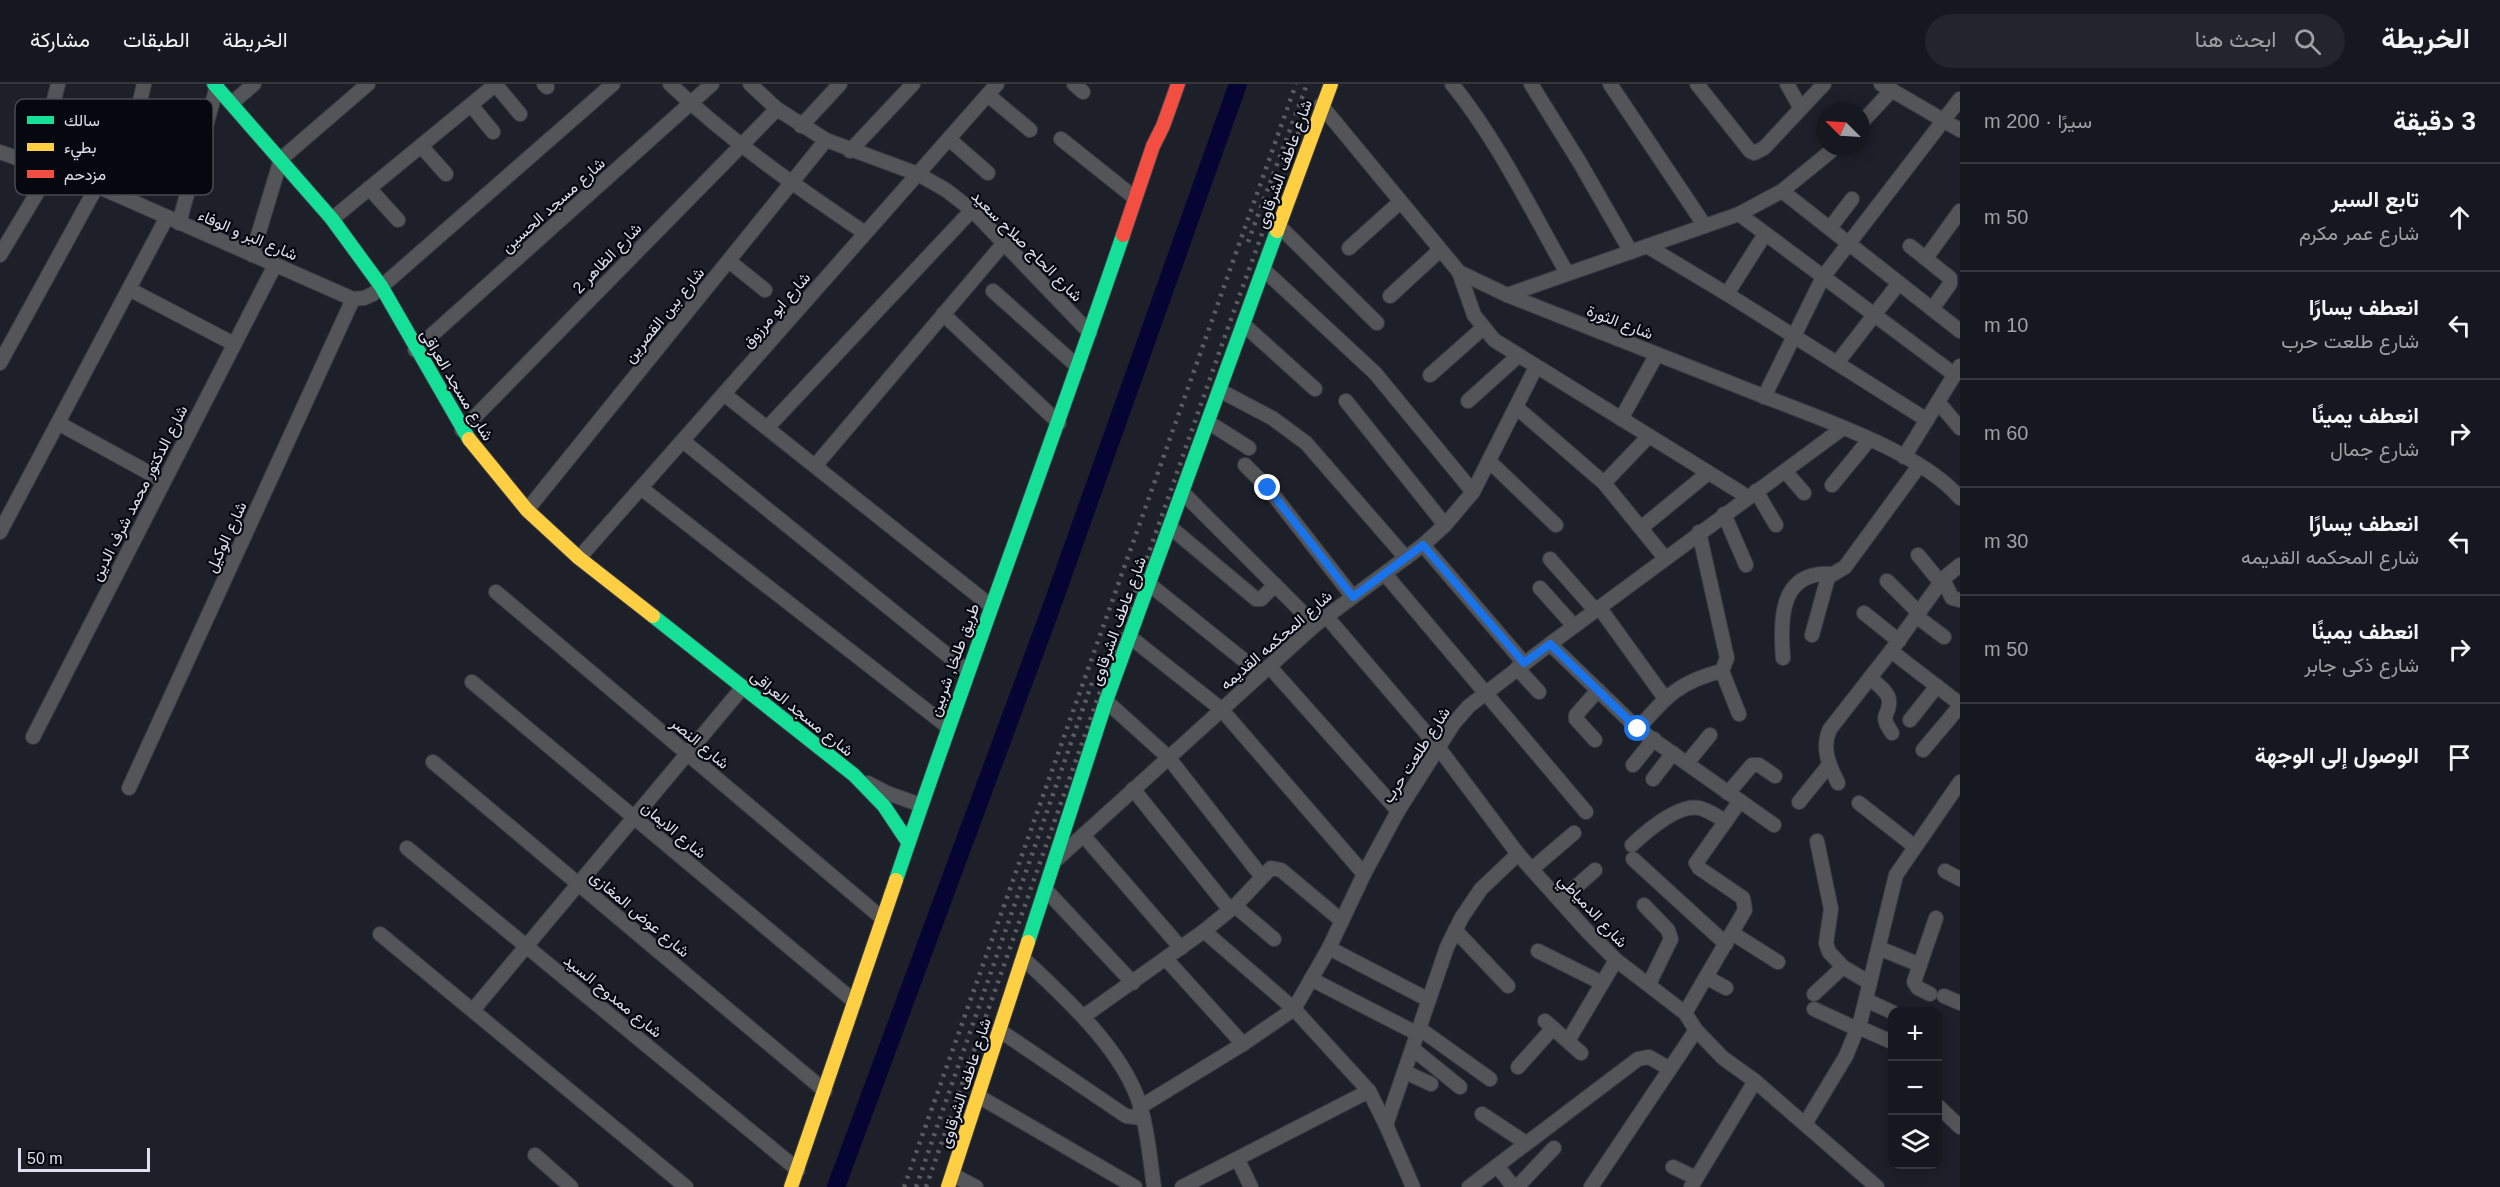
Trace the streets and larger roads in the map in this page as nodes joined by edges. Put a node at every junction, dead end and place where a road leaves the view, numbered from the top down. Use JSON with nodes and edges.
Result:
{"nodes":[{"id":1,"x":58,"y":84,"type":"edge"},
{"id":2,"x":144,"y":84,"type":"edge"},
{"id":3,"x":254,"y":84,"type":"edge"},
{"id":4,"x":368,"y":84,"type":"edge"},
{"id":5,"x":495,"y":84,"type":"edge"},
{"id":6,"x":613,"y":84,"type":"edge"},
{"id":7,"x":670,"y":84,"type":"edge"},
{"id":8,"x":712,"y":84,"type":"edge"},
{"id":9,"x":750,"y":84,"type":"edge"},
{"id":10,"x":840,"y":84,"type":"edge"},
{"id":11,"x":914,"y":84,"type":"edge"},
{"id":12,"x":1165,"y":84,"type":"edge"},
{"id":13,"x":1178,"y":84,"type":"edge"},
{"id":14,"x":1331,"y":84,"type":"edge"},
{"id":15,"x":1452,"y":84,"type":"edge"},
{"id":16,"x":1532,"y":84,"type":"edge"},
{"id":17,"x":1610,"y":84,"type":"edge"},
{"id":18,"x":1697,"y":84,"type":"edge"},
{"id":19,"x":1786,"y":84,"type":"edge"},
{"id":20,"x":1824,"y":84,"type":"edge"},
{"id":21,"x":1912,"y":84,"type":"edge"},
{"id":22,"x":216,"y":85,"type":"edge"},
{"id":23,"x":993,"y":89,"type":"edge"},
{"id":24,"x":1892,"y":90,"type":"edge"},
{"id":25,"x":54,"y":99,"type":"edge"},
{"id":26,"x":140,"y":99,"type":"edge"},
{"id":27,"x":1960,"y":99,"type":"edge"},
{"id":28,"x":232,"y":103,"type":"junction"},
{"id":29,"x":690,"y":104,"type":"junction"},
{"id":30,"x":471,"y":105,"type":"junction"},
{"id":31,"x":1321,"y":105,"type":"junction"},
{"id":32,"x":1800,"y":107,"type":"junction"},
{"id":33,"x":777,"y":109,"type":"junction"},
{"id":34,"x":1870,"y":113,"type":"edge"},
{"id":35,"x":520,"y":114,"type":"dead end"},
{"id":36,"x":1945,"y":121,"type":"junction"},
{"id":37,"x":801,"y":126,"type":"junction"},
{"id":38,"x":1030,"y":130,"type":"dead end"},
{"id":39,"x":1960,"y":130,"type":"edge"},
{"id":40,"x":494,"y":132,"type":"dead end"},
{"id":41,"x":949,"y":139,"type":"junction"},
{"id":42,"x":1061,"y":139,"type":"dead end"},
{"id":43,"x":826,"y":140,"type":"junction"},
{"id":44,"x":741,"y":145,"type":"junction"},
{"id":45,"x":421,"y":146,"type":"junction"},
{"id":46,"x":1152,"y":146,"type":"junction"},
{"id":47,"x":850,"y":151,"type":"junction"},
{"id":48,"x":0,"y":152,"type":"edge"},
{"id":49,"x":15,"y":156,"type":"edge"},
{"id":50,"x":1825,"y":156,"type":"edge"},
{"id":51,"x":281,"y":159,"type":"junction"},
{"id":52,"x":988,"y":173,"type":"dead end"},
{"id":53,"x":446,"y":174,"type":"dead end"},
{"id":54,"x":918,"y":174,"type":"junction"},
{"id":55,"x":792,"y":183,"type":"junction"},
{"id":56,"x":369,"y":188,"type":"junction"},
{"id":57,"x":1782,"y":191,"type":"junction"},
{"id":58,"x":36,"y":195,"type":"edge"},
{"id":59,"x":92,"y":195,"type":"edge"},
{"id":60,"x":118,"y":195,"type":"edge"},
{"id":61,"x":181,"y":195,"type":"edge"},
{"id":62,"x":1135,"y":198,"type":"junction"},
{"id":63,"x":1852,"y":200,"type":"dead end"},
{"id":64,"x":1400,"y":202,"type":"junction"},
{"id":65,"x":972,"y":210,"type":"junction"},
{"id":66,"x":1960,"y":211,"type":"edge"},
{"id":67,"x":1739,"y":214,"type":"junction"},
{"id":68,"x":332,"y":219,"type":"junction"},
{"id":69,"x":173,"y":220,"type":"junction"},
{"id":70,"x":398,"y":220,"type":"dead end"},
{"id":71,"x":1279,"y":226,"type":"junction"},
{"id":72,"x":1705,"y":226,"type":"junction"},
{"id":73,"x":1830,"y":228,"type":"junction"},
{"id":74,"x":866,"y":233,"type":"junction"},
{"id":75,"x":1765,"y":234,"type":"junction"},
{"id":76,"x":1004,"y":243,"type":"junction"},
{"id":77,"x":1849,"y":243,"type":"junction"},
{"id":78,"x":1647,"y":246,"type":"junction"},
{"id":79,"x":1910,"y":246,"type":"dead end"},
{"id":80,"x":1349,"y":248,"type":"dead end"},
{"id":81,"x":1440,"y":250,"type":"junction"},
{"id":82,"x":1630,"y":252,"type":"junction"},
{"id":83,"x":0,"y":255,"type":"edge"},
{"id":84,"x":252,"y":255,"type":"junction"},
{"id":85,"x":1926,"y":258,"type":"junction"},
{"id":86,"x":729,"y":261,"type":"junction"},
{"id":87,"x":275,"y":265,"type":"junction"},
{"id":88,"x":1263,"y":270,"type":"junction"},
{"id":89,"x":1459,"y":272,"type":"junction"},
{"id":90,"x":1567,"y":273,"type":"junction"},
{"id":91,"x":1823,"y":277,"type":"junction"},
{"id":92,"x":1899,"y":283,"type":"junction"},
{"id":93,"x":381,"y":286,"type":"junction"},
{"id":94,"x":129,"y":289,"type":"junction"},
{"id":95,"x":765,"y":290,"type":"dead end"},
{"id":96,"x":993,"y":291,"type":"dead end"},
{"id":97,"x":1727,"y":294,"type":"junction"},
{"id":98,"x":1507,"y":295,"type":"junction"},
{"id":99,"x":1390,"y":296,"type":"dead end"},
{"id":100,"x":353,"y":299,"type":"junction"},
{"id":101,"x":1932,"y":309,"type":"junction"},
{"id":102,"x":943,"y":314,"type":"junction"},
{"id":103,"x":1875,"y":315,"type":"junction"},
{"id":104,"x":1377,"y":323,"type":"dead end"},
{"id":105,"x":1244,"y":324,"type":"junction"},
{"id":106,"x":1483,"y":328,"type":"junction"},
{"id":107,"x":1960,"y":331,"type":"edge"},
{"id":108,"x":1089,"y":333,"type":"junction"},
{"id":109,"x":1793,"y":335,"type":"junction"},
{"id":110,"x":234,"y":344,"type":"junction"},
{"id":111,"x":416,"y":350,"type":"junction"},
{"id":112,"x":1656,"y":354,"type":"junction"},
{"id":113,"x":1518,"y":356,"type":"junction"},
{"id":114,"x":0,"y":363,"type":"edge"},
{"id":115,"x":1838,"y":363,"type":"junction"},
{"id":116,"x":1078,"y":367,"type":"junction"},
{"id":117,"x":1536,"y":367,"type":"junction"},
{"id":118,"x":1958,"y":371,"type":"edge"},
{"id":119,"x":1430,"y":375,"type":"dead end"},
{"id":120,"x":1315,"y":389,"type":"dead end"},
{"id":121,"x":1220,"y":390,"type":"junction"},
{"id":122,"x":724,"y":394,"type":"junction"},
{"id":123,"x":1764,"y":397,"type":"junction"},
{"id":124,"x":1346,"y":401,"type":"dead end"},
{"id":125,"x":1468,"y":401,"type":"dead end"},
{"id":126,"x":1938,"y":402,"type":"junction"},
{"id":127,"x":1516,"y":407,"type":"junction"},
{"id":128,"x":1621,"y":419,"type":"junction"},
{"id":129,"x":1927,"y":420,"type":"junction"},
{"id":130,"x":1208,"y":422,"type":"junction"},
{"id":131,"x":58,"y":423,"type":"junction"},
{"id":132,"x":1059,"y":423,"type":"junction"},
{"id":133,"x":767,"y":428,"type":"junction"},
{"id":134,"x":1843,"y":428,"type":"junction"},
{"id":135,"x":1960,"y":428,"type":"edge"},
{"id":136,"x":462,"y":430,"type":"junction"},
{"id":137,"x":1648,"y":436,"type":"junction"},
{"id":138,"x":1869,"y":440,"type":"junction"},
{"id":139,"x":682,"y":441,"type":"junction"},
{"id":140,"x":1249,"y":448,"type":"dead end"},
{"id":141,"x":1904,"y":457,"type":"junction"},
{"id":142,"x":1489,"y":461,"type":"junction"},
{"id":143,"x":1245,"y":465,"type":"dead end"},
{"id":144,"x":815,"y":466,"type":"junction"},
{"id":145,"x":1919,"y":466,"type":"junction"},
{"id":146,"x":1785,"y":471,"type":"junction"},
{"id":147,"x":1708,"y":473,"type":"junction"},
{"id":148,"x":164,"y":481,"type":"junction"},
{"id":149,"x":1604,"y":483,"type":"junction"},
{"id":150,"x":1832,"y":485,"type":"dead end"},
{"id":151,"x":641,"y":488,"type":"junction"},
{"id":152,"x":1182,"y":492,"type":"junction"},
{"id":153,"x":1473,"y":492,"type":"junction"},
{"id":154,"x":1804,"y":493,"type":"dead end"},
{"id":155,"x":1752,"y":494,"type":"junction"},
{"id":156,"x":1960,"y":498,"type":"edge"},
{"id":157,"x":527,"y":510,"type":"junction"},
{"id":158,"x":1724,"y":514,"type":"junction"},
{"id":159,"x":1445,"y":525,"type":"junction"},
{"id":160,"x":1556,"y":525,"type":"dead end"},
{"id":161,"x":1776,"y":525,"type":"dead end"},
{"id":162,"x":1170,"y":527,"type":"junction"},
{"id":163,"x":1641,"y":528,"type":"junction"},
{"id":164,"x":0,"y":532,"type":"edge"},
{"id":165,"x":1699,"y":532,"type":"junction"},
{"id":166,"x":1423,"y":545,"type":"junction"},
{"id":167,"x":1918,"y":555,"type":"dead end"},
{"id":168,"x":579,"y":558,"type":"junction"},
{"id":169,"x":1406,"y":558,"type":"junction"},
{"id":170,"x":1665,"y":558,"type":"junction"},
{"id":171,"x":1550,"y":559,"type":"dead end"},
{"id":172,"x":1746,"y":565,"type":"dead end"},
{"id":173,"x":1960,"y":565,"type":"edge"},
{"id":174,"x":1385,"y":574,"type":"junction"},
{"id":175,"x":1831,"y":574,"type":"junction"},
{"id":176,"x":1887,"y":581,"type":"dead end"},
{"id":177,"x":1942,"y":581,"type":"junction"},
{"id":178,"x":1149,"y":584,"type":"junction"},
{"id":179,"x":1275,"y":585,"type":"junction"},
{"id":180,"x":1540,"y":588,"type":"dead end"},
{"id":181,"x":496,"y":592,"type":"dead end"},
{"id":182,"x":1353,"y":597,"type":"junction"},
{"id":183,"x":1960,"y":600,"type":"edge"},
{"id":184,"x":991,"y":606,"type":"junction"},
{"id":185,"x":1597,"y":609,"type":"junction"},
{"id":186,"x":1864,"y":612,"type":"dead end"},
{"id":187,"x":1918,"y":615,"type":"junction"},
{"id":188,"x":1320,"y":621,"type":"junction"},
{"id":189,"x":1574,"y":626,"type":"junction"},
{"id":190,"x":1812,"y":635,"type":"dead end"},
{"id":191,"x":1130,"y":637,"type":"junction"},
{"id":192,"x":1944,"y":637,"type":"dead end"},
{"id":193,"x":1550,"y":644,"type":"junction"},
{"id":194,"x":1895,"y":646,"type":"junction"},
{"id":195,"x":1783,"y":658,"type":"dead end"},
{"id":196,"x":1521,"y":665,"type":"junction"},
{"id":197,"x":1265,"y":670,"type":"junction"},
{"id":198,"x":967,"y":671,"type":"junction"},
{"id":199,"x":1722,"y":671,"type":"junction"},
{"id":200,"x":1870,"y":678,"type":"junction"},
{"id":201,"x":472,"y":682,"type":"dead end"},
{"id":202,"x":1937,"y":686,"type":"junction"},
{"id":203,"x":743,"y":687,"type":"junction"},
{"id":204,"x":1598,"y":690,"type":"junction"},
{"id":205,"x":1486,"y":692,"type":"junction"},
{"id":206,"x":1539,"y":692,"type":"dead end"},
{"id":207,"x":1664,"y":697,"type":"junction"},
{"id":208,"x":1106,"y":701,"type":"junction"},
{"id":209,"x":1960,"y":704,"type":"edge"},
{"id":210,"x":1221,"y":709,"type":"junction"},
{"id":211,"x":1739,"y":714,"type":"dead end"},
{"id":212,"x":1910,"y":720,"type":"dead end"},
{"id":213,"x":948,"y":727,"type":"junction"},
{"id":214,"x":1638,"y":729,"type":"junction"},
{"id":215,"x":1892,"y":733,"type":"dead end"},
{"id":216,"x":1710,"y":735,"type":"dead end"},
{"id":217,"x":33,"y":737,"type":"dead end"},
{"id":218,"x":1654,"y":739,"type":"junction"},
{"id":219,"x":1595,"y":740,"type":"dead end"},
{"id":220,"x":1438,"y":747,"type":"junction"},
{"id":221,"x":1923,"y":750,"type":"dead end"},
{"id":222,"x":687,"y":753,"type":"junction"},
{"id":223,"x":1673,"y":753,"type":"junction"},
{"id":224,"x":1168,"y":757,"type":"junction"},
{"id":225,"x":433,"y":762,"type":"dead end"},
{"id":226,"x":1687,"y":763,"type":"junction"},
{"id":227,"x":1633,"y":765,"type":"dead end"},
{"id":228,"x":1829,"y":765,"type":"junction"},
{"id":229,"x":854,"y":775,"type":"junction"},
{"id":230,"x":1775,"y":776,"type":"dead end"},
{"id":231,"x":1653,"y":780,"type":"dead end"},
{"id":232,"x":1960,"y":782,"type":"edge"},
{"id":233,"x":1838,"y":783,"type":"dead end"},
{"id":234,"x":129,"y":788,"type":"dead end"},
{"id":235,"x":1133,"y":789,"type":"junction"},
{"id":236,"x":1728,"y":793,"type":"junction"},
{"id":237,"x":1740,"y":801,"type":"junction"},
{"id":238,"x":1799,"y":802,"type":"dead end"},
{"id":239,"x":1859,"y":803,"type":"dead end"},
{"id":240,"x":921,"y":806,"type":"junction"},
{"id":241,"x":1398,"y":811,"type":"junction"},
{"id":242,"x":1586,"y":812,"type":"dead end"},
{"id":243,"x":633,"y":818,"type":"junction"},
{"id":244,"x":1726,"y":821,"type":"junction"},
{"id":245,"x":1774,"y":825,"type":"dead end"},
{"id":246,"x":1574,"y":833,"type":"dead end"},
{"id":247,"x":1083,"y":835,"type":"junction"},
{"id":248,"x":908,"y":842,"type":"junction"},
{"id":249,"x":1817,"y":842,"type":"dead end"},
{"id":250,"x":1632,"y":844,"type":"dead end"},
{"id":251,"x":1914,"y":846,"type":"junction"},
{"id":252,"x":407,"y":848,"type":"dead end"},
{"id":253,"x":1518,"y":854,"type":"junction"},
{"id":254,"x":1633,"y":859,"type":"dead end"},
{"id":255,"x":1053,"y":863,"type":"junction"},
{"id":256,"x":1532,"y":869,"type":"junction"},
{"id":257,"x":1595,"y":870,"type":"dead end"},
{"id":258,"x":1945,"y":871,"type":"dead end"},
{"id":259,"x":1364,"y":874,"type":"junction"},
{"id":260,"x":1262,"y":878,"type":"junction"},
{"id":261,"x":1960,"y":879,"type":"edge"},
{"id":262,"x":578,"y":884,"type":"junction"},
{"id":263,"x":1045,"y":889,"type":"junction"},
{"id":264,"x":1560,"y":901,"type":"junction"},
{"id":265,"x":1644,"y":905,"type":"dead end"},
{"id":266,"x":1233,"y":908,"type":"junction"},
{"id":267,"x":1936,"y":918,"type":"dead end"},
{"id":268,"x":883,"y":919,"type":"junction"},
{"id":269,"x":1342,"y":921,"type":"junction"},
{"id":270,"x":1455,"y":930,"type":"junction"},
{"id":271,"x":1204,"y":931,"type":"junction"},
{"id":272,"x":380,"y":934,"type":"dead end"},
{"id":273,"x":1729,"y":938,"type":"junction"},
{"id":274,"x":1274,"y":939,"type":"dead end"},
{"id":275,"x":526,"y":946,"type":"junction"},
{"id":276,"x":1181,"y":948,"type":"junction"},
{"id":277,"x":1329,"y":948,"type":"junction"},
{"id":278,"x":1879,"y":948,"type":"junction"},
{"id":279,"x":1538,"y":951,"type":"dead end"},
{"id":280,"x":1023,"y":958,"type":"junction"},
{"id":281,"x":1166,"y":959,"type":"junction"},
{"id":282,"x":1616,"y":960,"type":"junction"},
{"id":283,"x":1778,"y":962,"type":"dead end"},
{"id":284,"x":1920,"y":965,"type":"junction"},
{"id":285,"x":1843,"y":968,"type":"junction"},
{"id":286,"x":1706,"y":976,"type":"junction"},
{"id":287,"x":1311,"y":979,"type":"junction"},
{"id":288,"x":1133,"y":983,"type":"junction"},
{"id":289,"x":1602,"y":983,"type":"junction"},
{"id":290,"x":1870,"y":983,"type":"junction"},
{"id":291,"x":1649,"y":984,"type":"junction"},
{"id":292,"x":1509,"y":986,"type":"dead end"},
{"id":293,"x":1726,"y":988,"type":"dead end"},
{"id":294,"x":1814,"y":994,"type":"dead end"},
{"id":295,"x":1429,"y":1000,"type":"junction"},
{"id":296,"x":1866,"y":1000,"type":"junction"},
{"id":297,"x":855,"y":1002,"type":"junction"},
{"id":298,"x":1960,"y":1003,"type":"edge"},
{"id":299,"x":1294,"y":1009,"type":"junction"},
{"id":300,"x":1814,"y":1009,"type":"dead end"},
{"id":301,"x":473,"y":1010,"type":"junction"},
{"id":302,"x":1888,"y":1010,"type":"edge"},
{"id":303,"x":1685,"y":1012,"type":"junction"},
{"id":304,"x":1084,"y":1016,"type":"junction"},
{"id":305,"x":1857,"y":1028,"type":"junction"},
{"id":306,"x":999,"y":1030,"type":"junction"},
{"id":307,"x":1696,"y":1030,"type":"junction"},
{"id":308,"x":1419,"y":1032,"type":"junction"},
{"id":309,"x":1888,"y":1040,"type":"edge"},
{"id":310,"x":1568,"y":1041,"type":"junction"},
{"id":311,"x":1242,"y":1044,"type":"junction"},
{"id":312,"x":1413,"y":1049,"type":"junction"},
{"id":313,"x":1581,"y":1053,"type":"dead end"},
{"id":314,"x":1518,"y":1067,"type":"dead end"},
{"id":315,"x":1671,"y":1069,"type":"junction"},
{"id":316,"x":1405,"y":1072,"type":"junction"},
{"id":317,"x":1490,"y":1078,"type":"dead end"},
{"id":318,"x":1755,"y":1081,"type":"junction"},
{"id":319,"x":1431,"y":1084,"type":"dead end"},
{"id":320,"x":1460,"y":1087,"type":"dead end"},
{"id":321,"x":825,"y":1091,"type":"junction"},
{"id":322,"x":1368,"y":1091,"type":"junction"},
{"id":323,"x":978,"y":1096,"type":"junction"},
{"id":324,"x":1942,"y":1110,"type":"edge"},
{"id":325,"x":1141,"y":1112,"type":"junction"},
{"id":326,"x":1482,"y":1114,"type":"dead end"},
{"id":327,"x":1804,"y":1124,"type":"junction"},
{"id":328,"x":1386,"y":1125,"type":"junction"},
{"id":329,"x":1960,"y":1127,"type":"edge"},
{"id":330,"x":1526,"y":1143,"type":"junction"},
{"id":331,"x":1554,"y":1148,"type":"dead end"},
{"id":332,"x":535,"y":1155,"type":"dead end"},
{"id":333,"x":1238,"y":1160,"type":"junction"},
{"id":334,"x":1497,"y":1166,"type":"junction"},
{"id":335,"x":1673,"y":1167,"type":"dead end"},
{"id":336,"x":798,"y":1170,"type":"junction"},
{"id":337,"x":951,"y":1181,"type":"edge"},
{"id":338,"x":1693,"y":1183,"type":"edge"},
{"id":339,"x":571,"y":1187,"type":"edge"},
{"id":340,"x":686,"y":1187,"type":"edge"},
{"id":341,"x":792,"y":1187,"type":"edge"},
{"id":342,"x":976,"y":1187,"type":"edge"},
{"id":343,"x":1135,"y":1187,"type":"edge"},
{"id":344,"x":1154,"y":1187,"type":"edge"},
{"id":345,"x":1182,"y":1187,"type":"edge"},
{"id":346,"x":1251,"y":1187,"type":"edge"},
{"id":347,"x":1413,"y":1187,"type":"edge"},
{"id":348,"x":1469,"y":1187,"type":"edge"},
{"id":349,"x":1592,"y":1187,"type":"edge"},
{"id":350,"x":1877,"y":1187,"type":"edge"}],
"edges":[{"from":1,"to":25,"type":"street"},
{"from":2,"to":26,"type":"street"},
{"from":3,"to":28,"type":"street"},
{"from":4,"to":51,"type":"street"},
{"from":5,"to":30,"type":"street"},
{"from":5,"to":35,"type":"street"},
{"from":6,"to":93,"type":"street"},
{"from":7,"to":29,"type":"street"},
{"from":8,"to":29,"type":"street","name":"شارع مسجد الحسين"},
{"from":9,"to":33,"type":"street","name":"شارع الحاج صلاح سعيد"},
{"from":10,"to":37,"type":"street"},
{"from":11,"to":47,"type":"street"},
{"from":12,"to":46,"type":"street","name":"طريق طلخا, شربين"},
{"from":13,"to":46,"type":"street","name":"طريق طلخا, شربين"},
{"from":14,"to":31,"type":"street","name":"شارع عاطف الشرقاوى"},
{"from":15,"to":90,"type":"street"},
{"from":16,"to":82,"type":"street"},
{"from":17,"to":72,"type":"street"},
{"from":18,"to":32,"type":"street"},
{"from":19,"to":32,"type":"street"},
{"from":20,"to":32,"type":"street"},
{"from":21,"to":24,"type":"street"},
{"from":22,"to":28,"type":"street","name":"شارع مسجد العراقى"},
{"from":23,"to":38,"type":"street"},
{"from":23,"to":41,"type":"street","name":"شارع ابو مرزوق"},
{"from":24,"to":34,"type":"street"},
{"from":24,"to":36,"type":"street"},
{"from":27,"to":36,"type":"street"},
{"from":28,"to":51,"type":"street","name":"شارع مسجد العراقى"},
{"from":29,"to":44,"type":"street"},
{"from":29,"to":111,"type":"street","name":"شارع مسجد الحسين"},
{"from":30,"to":40,"type":"street"},
{"from":30,"to":45,"type":"street"},
{"from":31,"to":64,"type":"street","name":"شارع الثورة"},
{"from":31,"to":71,"type":"street","name":"شارع عاطف الشرقاوى"},
{"from":33,"to":37,"type":"street","name":"شارع الحاج صلاح سعيد"},
{"from":33,"to":44,"type":"street","name":"شارع الظاهر 2"},
{"from":36,"to":39,"type":"street"},
{"from":36,"to":77,"type":"street"},
{"from":37,"to":43,"type":"street","name":"شارع الحاج صلاح سعيد"},
{"from":41,"to":52,"type":"street"},
{"from":41,"to":54,"type":"street","name":"شارع ابو مرزوق"},
{"from":42,"to":62,"type":"street"},
{"from":43,"to":47,"type":"street","name":"شارع الحاج صلاح سعيد"},
{"from":43,"to":55,"type":"street","name":"شارع بين القصرين"},
{"from":44,"to":55,"type":"street"},
{"from":44,"to":136,"type":"street","name":"شارع الظاهر 2"},
{"from":45,"to":53,"type":"street"},
{"from":45,"to":56,"type":"street"},
{"from":46,"to":62,"type":"street","name":"طريق طلخا, شربين"},
{"from":47,"to":54,"type":"street","name":"شارع الحاج صلاح سعيد"},
{"from":48,"to":49,"type":"street","name":"شارع البر و الوفاء"},
{"from":50,"to":57,"type":"street"},
{"from":51,"to":68,"type":"street","name":"شارع مسجد العراقى"},
{"from":51,"to":84,"type":"street"},
{"from":54,"to":65,"type":"street","name":"شارع الحاج صلاح سعيد"},
{"from":54,"to":74,"type":"street","name":"شارع ابو مرزوق"},
{"from":55,"to":74,"type":"street"},
{"from":55,"to":86,"type":"street","name":"شارع بين القصرين"},
{"from":56,"to":68,"type":"street"},
{"from":56,"to":70,"type":"street"},
{"from":57,"to":67,"type":"street"},
{"from":57,"to":73,"type":"street"},
{"from":58,"to":83,"type":"street"},
{"from":59,"to":114,"type":"street"},
{"from":60,"to":69,"type":"street","name":"شارع البر و الوفاء"},
{"from":61,"to":69,"type":"street"},
{"from":62,"to":108,"type":"street","name":"طريق طلخا, شربين"},
{"from":63,"to":73,"type":"street"},
{"from":64,"to":80,"type":"street"},
{"from":64,"to":81,"type":"street","name":"شارع الثورة"},
{"from":65,"to":76,"type":"street","name":"شارع الحاج صلاح سعيد"},
{"from":65,"to":133,"type":"street"},
{"from":66,"to":85,"type":"street"},
{"from":67,"to":72,"type":"street"},
{"from":67,"to":75,"type":"street"},
{"from":68,"to":93,"type":"street","name":"شارع مسجد العراقى"},
{"from":69,"to":84,"type":"street","name":"شارع البر و الوفاء"},
{"from":69,"to":94,"type":"street"},
{"from":71,"to":88,"type":"street","name":"شارع عاطف الشرقاوى"},
{"from":71,"to":104,"type":"street"},
{"from":72,"to":78,"type":"street"},
{"from":73,"to":77,"type":"street"},
{"from":74,"to":122,"type":"street","name":"شارع ابو مرزوق"},
{"from":75,"to":91,"type":"street"},
{"from":75,"to":97,"type":"street"},
{"from":76,"to":102,"type":"street"},
{"from":76,"to":108,"type":"street","name":"شارع الحاج صلاح سعيد"},
{"from":77,"to":91,"type":"street"},
{"from":77,"to":92,"type":"street"},
{"from":78,"to":82,"type":"street"},
{"from":78,"to":97,"type":"street"},
{"from":79,"to":85,"type":"street"},
{"from":81,"to":89,"type":"street","name":"شارع الثورة"},
{"from":81,"to":99,"type":"street"},
{"from":82,"to":90,"type":"street"},
{"from":84,"to":87,"type":"street","name":"شارع البر و الوفاء"},
{"from":85,"to":101,"type":"street"},
{"from":86,"to":95,"type":"street"},
{"from":86,"to":157,"type":"street","name":"شارع بين القصرين"},
{"from":87,"to":100,"type":"street","name":"شارع البر و الوفاء"},
{"from":87,"to":110,"type":"street","name":"شارع الدكتور محمد شرف الدين"},
{"from":88,"to":105,"type":"street","name":"شارع عاطف الشرقاوى"},
{"from":88,"to":153,"type":"street"},
{"from":89,"to":98,"type":"street","name":"شارع الثورة"},
{"from":89,"to":106,"type":"street"},
{"from":90,"to":98,"type":"street"},
{"from":91,"to":103,"type":"street"},
{"from":91,"to":109,"type":"street"},
{"from":92,"to":101,"type":"street"},
{"from":92,"to":103,"type":"street"},
{"from":93,"to":100,"type":"street"},
{"from":93,"to":111,"type":"street","name":"شارع مسجد العراقى"},
{"from":94,"to":110,"type":"street"},
{"from":94,"to":131,"type":"street"},
{"from":96,"to":116,"type":"street"},
{"from":97,"to":109,"type":"street"},
{"from":98,"to":112,"type":"street","name":"شارع الثورة"},
{"from":100,"to":234,"type":"street","name":"شارع الوكيل"},
{"from":101,"to":107,"type":"street"},
{"from":102,"to":132,"type":"street"},
{"from":102,"to":144,"type":"street"},
{"from":103,"to":115,"type":"street"},
{"from":103,"to":118,"type":"street"},
{"from":105,"to":120,"type":"street"},
{"from":105,"to":121,"type":"street","name":"شارع عاطف الشرقاوى"},
{"from":106,"to":113,"type":"street"},
{"from":106,"to":119,"type":"street"},
{"from":108,"to":116,"type":"street","name":"طريق طلخا, شربين"},
{"from":109,"to":115,"type":"street"},
{"from":109,"to":123,"type":"street"},
{"from":110,"to":148,"type":"street","name":"شارع الدكتور محمد شرف الدين"},
{"from":111,"to":136,"type":"street","name":"شارع مسجد العراقى"},
{"from":112,"to":123,"type":"street","name":"شارع الثورة"},
{"from":112,"to":128,"type":"street"},
{"from":113,"to":117,"type":"street"},
{"from":113,"to":125,"type":"street"},
{"from":115,"to":129,"type":"street"},
{"from":116,"to":132,"type":"street","name":"طريق طلخا, شربين"},
{"from":117,"to":127,"type":"street","name":"شارع المحكمه القديمه"},
{"from":117,"to":128,"type":"street"},
{"from":118,"to":126,"type":"street"},
{"from":121,"to":130,"type":"street","name":"شارع عاطف الشرقاوى"},
{"from":121,"to":169,"type":"street"},
{"from":122,"to":133,"type":"street"},
{"from":122,"to":139,"type":"street","name":"شارع ابو مرزوق"},
{"from":123,"to":134,"type":"street","name":"شارع الثورة"},
{"from":124,"to":159,"type":"street"},
{"from":126,"to":129,"type":"street"},
{"from":126,"to":135,"type":"street"},
{"from":127,"to":142,"type":"street","name":"شارع المحكمه القديمه"},
{"from":127,"to":149,"type":"street"},
{"from":128,"to":137,"type":"street"},
{"from":129,"to":141,"type":"street"},
{"from":130,"to":140,"type":"street"},
{"from":130,"to":152,"type":"street","name":"شارع عاطف الشرقاوى"},
{"from":131,"to":148,"type":"street"},
{"from":131,"to":164,"type":"street"},
{"from":132,"to":184,"type":"street","name":"طريق طلخا, شربين"},
{"from":133,"to":144,"type":"street"},
{"from":134,"to":138,"type":"street","name":"شارع الثورة"},
{"from":134,"to":146,"type":"street","name":"شارع طلعت حرب"},
{"from":136,"to":157,"type":"street","name":"شارع مسجد العراقى"},
{"from":137,"to":147,"type":"street"},
{"from":137,"to":149,"type":"street"},
{"from":138,"to":141,"type":"street","name":"شارع الثورة"},
{"from":138,"to":150,"type":"street"},
{"from":139,"to":151,"type":"street","name":"شارع ابو مرزوق"},
{"from":139,"to":198,"type":"street"},
{"from":141,"to":145,"type":"street","name":"شارع الثورة"},
{"from":142,"to":153,"type":"street","name":"شارع المحكمه القديمه"},
{"from":142,"to":160,"type":"street"},
{"from":143,"to":182,"type":"street"},
{"from":144,"to":184,"type":"street"},
{"from":145,"to":156,"type":"street","name":"شارع الثورة"},
{"from":145,"to":175,"type":"street"},
{"from":146,"to":154,"type":"street"},
{"from":146,"to":155,"type":"street","name":"شارع طلعت حرب"},
{"from":147,"to":155,"type":"street"},
{"from":147,"to":163,"type":"street"},
{"from":148,"to":217,"type":"street","name":"شارع الدكتور محمد شرف الدين"},
{"from":149,"to":163,"type":"street"},
{"from":151,"to":168,"type":"street","name":"شارع ابو مرزوق"},
{"from":151,"to":213,"type":"street"},
{"from":152,"to":162,"type":"street","name":"شارع عاطف الشرقاوى"},
{"from":152,"to":179,"type":"street","name":"شارع الدمياطي"},
{"from":153,"to":159,"type":"street","name":"شارع المحكمه القديمه"},
{"from":155,"to":158,"type":"street","name":"شارع طلعت حرب"},
{"from":155,"to":161,"type":"street"},
{"from":157,"to":168,"type":"street","name":"شارع مسجد العراقى"},
{"from":158,"to":165,"type":"street","name":"شارع طلعت حرب"},
{"from":158,"to":172,"type":"street"},
{"from":159,"to":166,"type":"street","name":"شارع المحكمه القديمه"},
{"from":162,"to":178,"type":"street","name":"شارع عاطف الشرقاوى"},
{"from":162,"to":179,"type":"street"},
{"from":163,"to":170,"type":"street"},
{"from":165,"to":170,"type":"street","name":"شارع طلعت حرب"},
{"from":165,"to":199,"type":"street"},
{"from":166,"to":169,"type":"street","name":"شارع المحكمه القديمه"},
{"from":166,"to":196,"type":"street"},
{"from":167,"to":177,"type":"street"},
{"from":168,"to":203,"type":"street","name":"شارع مسجد العراقى"},
{"from":169,"to":174,"type":"street","name":"شارع المحكمه القديمه"},
{"from":170,"to":185,"type":"street","name":"شارع طلعت حرب"},
{"from":171,"to":185,"type":"street"},
{"from":173,"to":177,"type":"street"},
{"from":174,"to":182,"type":"street","name":"شارع المحكمه القديمه"},
{"from":174,"to":205,"type":"street"},
{"from":175,"to":190,"type":"street"},
{"from":175,"to":195,"type":"street"},
{"from":176,"to":187,"type":"street"},
{"from":177,"to":183,"type":"street"},
{"from":177,"to":187,"type":"street"},
{"from":178,"to":191,"type":"street","name":"شارع عاطف الشرقاوى"},
{"from":178,"to":197,"type":"street"},
{"from":179,"to":188,"type":"street","name":"شارع الدمياطي"},
{"from":180,"to":189,"type":"street"},
{"from":181,"to":222,"type":"street","name":"شارع النصر"},
{"from":182,"to":188,"type":"street","name":"شارع المحكمه القديمه"},
{"from":184,"to":198,"type":"street","name":"طريق طلخا, شربين"},
{"from":185,"to":189,"type":"street","name":"شارع طلعت حرب"},
{"from":185,"to":207,"type":"street"},
{"from":186,"to":194,"type":"street"},
{"from":187,"to":192,"type":"street"},
{"from":187,"to":194,"type":"street"},
{"from":188,"to":197,"type":"street","name":"شارع المحكمه القديمه"},
{"from":188,"to":220,"type":"street","name":"شارع الدمياطي"},
{"from":189,"to":193,"type":"street","name":"شارع طلعت حرب"},
{"from":191,"to":208,"type":"street","name":"شارع عاطف الشرقاوى"},
{"from":191,"to":210,"type":"street"},
{"from":193,"to":196,"type":"street","name":"شارع طلعت حرب"},
{"from":193,"to":204,"type":"street"},
{"from":194,"to":200,"type":"street"},
{"from":194,"to":202,"type":"street"},
{"from":196,"to":205,"type":"street","name":"شارع طلعت حرب"},
{"from":196,"to":206,"type":"street"},
{"from":197,"to":210,"type":"street","name":"شارع المحكمه القديمه"},
{"from":197,"to":241,"type":"street"},
{"from":198,"to":213,"type":"street","name":"طريق طلخا, شربين"},
{"from":199,"to":207,"type":"street"},
{"from":199,"to":211,"type":"street"},
{"from":200,"to":215,"type":"street"},
{"from":200,"to":228,"type":"street"},
{"from":201,"to":243,"type":"street","name":"شارع الايمان"},
{"from":202,"to":209,"type":"street"},
{"from":202,"to":212,"type":"street"},
{"from":203,"to":222,"type":"street"},
{"from":203,"to":229,"type":"street","name":"شارع مسجد العراقى"},
{"from":204,"to":214,"type":"street"},
{"from":204,"to":219,"type":"street"},
{"from":205,"to":220,"type":"street","name":"شارع طلعت حرب"},
{"from":205,"to":242,"type":"street"},
{"from":207,"to":214,"type":"street"},
{"from":208,"to":224,"type":"street"},
{"from":208,"to":255,"type":"street","name":"شارع عاطف الشرقاوى"},
{"from":209,"to":221,"type":"street"},
{"from":210,"to":224,"type":"street","name":"شارع المحكمه القديمه"},
{"from":210,"to":259,"type":"street"},
{"from":213,"to":240,"type":"street","name":"طريق طلخا, شربين"},
{"from":214,"to":218,"type":"street"},
{"from":216,"to":226,"type":"street"},
{"from":218,"to":223,"type":"street"},
{"from":218,"to":227,"type":"street"},
{"from":220,"to":241,"type":"street","name":"شارع طلعت حرب"},
{"from":220,"to":253,"type":"street","name":"شارع الدمياطي"},
{"from":222,"to":243,"type":"street"},
{"from":222,"to":268,"type":"street","name":"شارع النصر"},
{"from":223,"to":226,"type":"street"},
{"from":223,"to":231,"type":"street"},
{"from":224,"to":235,"type":"street","name":"شارع المحكمه القديمه"},
{"from":224,"to":260,"type":"street"},
{"from":225,"to":262,"type":"street","name":"شارع عوض المغازى"},
{"from":226,"to":236,"type":"street"},
{"from":228,"to":233,"type":"street"},
{"from":228,"to":238,"type":"street"},
{"from":229,"to":240,"type":"street","name":"شارع مسجد العراقى"},
{"from":229,"to":248,"type":"street","name":"شارع مسجد العراقى"},
{"from":230,"to":236,"type":"street"},
{"from":232,"to":251,"type":"street"},
{"from":235,"to":247,"type":"street","name":"شارع المحكمه القديمه"},
{"from":235,"to":266,"type":"street"},
{"from":236,"to":237,"type":"street"},
{"from":237,"to":244,"type":"street"},
{"from":237,"to":245,"type":"street"},
{"from":239,"to":251,"type":"street"},
{"from":240,"to":248,"type":"street","name":"طريق طلخا, شربين"},
{"from":241,"to":259,"type":"street","name":"شارع طلعت حرب"},
{"from":243,"to":262,"type":"street"},
{"from":243,"to":297,"type":"street","name":"شارع الايمان"},
{"from":244,"to":250,"type":"street"},
{"from":244,"to":273,"type":"street"},
{"from":246,"to":256,"type":"street"},
{"from":247,"to":255,"type":"street","name":"شارع المحكمه القديمه"},
{"from":247,"to":276,"type":"street"},
{"from":248,"to":268,"type":"street","name":"طريق طلخا, شربين"},
{"from":249,"to":285,"type":"street"},
{"from":251,"to":278,"type":"street"},
{"from":252,"to":275,"type":"street","name":"شارع ممدوح السيد"},
{"from":253,"to":256,"type":"street","name":"شارع الدمياطي"},
{"from":253,"to":270,"type":"street"},
{"from":254,"to":273,"type":"street"},
{"from":255,"to":263,"type":"street","name":"شارع عاطف الشرقاوى"},
{"from":256,"to":264,"type":"street","name":"شارع الدمياطي"},
{"from":257,"to":264,"type":"street"},
{"from":258,"to":261,"type":"street"},
{"from":259,"to":269,"type":"street","name":"شارع طلعت حرب"},
{"from":260,"to":266,"type":"street"},
{"from":260,"to":269,"type":"street"},
{"from":262,"to":275,"type":"street"},
{"from":262,"to":321,"type":"street","name":"شارع عوض المغازى"},
{"from":263,"to":280,"type":"street","name":"شارع عاطف الشرقاوى"},
{"from":263,"to":288,"type":"street"},
{"from":264,"to":282,"type":"street","name":"شارع الدمياطي"},
{"from":265,"to":291,"type":"street"},
{"from":266,"to":271,"type":"street"},
{"from":266,"to":274,"type":"street"},
{"from":267,"to":284,"type":"street"},
{"from":268,"to":297,"type":"street","name":"طريق طلخا, شربين"},
{"from":269,"to":277,"type":"street","name":"شارع طلعت حرب"},
{"from":270,"to":292,"type":"street"},
{"from":270,"to":295,"type":"street"},
{"from":271,"to":276,"type":"street"},
{"from":271,"to":299,"type":"street"},
{"from":272,"to":301,"type":"street"},
{"from":273,"to":283,"type":"street"},
{"from":273,"to":286,"type":"street"},
{"from":275,"to":301,"type":"street"},
{"from":275,"to":336,"type":"street","name":"شارع ممدوح السيد"},
{"from":276,"to":281,"type":"street"},
{"from":277,"to":287,"type":"street","name":"شارع طلعت حرب"},
{"from":277,"to":295,"type":"street"},
{"from":278,"to":284,"type":"street"},
{"from":278,"to":290,"type":"street"},
{"from":279,"to":289,"type":"street"},
{"from":280,"to":304,"type":"street"},
{"from":280,"to":306,"type":"street","name":"شارع عاطف الشرقاوى"},
{"from":281,"to":288,"type":"street"},
{"from":281,"to":311,"type":"street"},
{"from":282,"to":289,"type":"street"},
{"from":282,"to":291,"type":"street","name":"شارع الدمياطي"},
{"from":284,"to":298,"type":"street"},
{"from":285,"to":290,"type":"street"},
{"from":285,"to":294,"type":"street"},
{"from":286,"to":293,"type":"street"},
{"from":286,"to":303,"type":"street"},
{"from":287,"to":299,"type":"street","name":"شارع طلعت حرب"},
{"from":287,"to":308,"type":"street"},
{"from":288,"to":304,"type":"street"},
{"from":289,"to":310,"type":"street"},
{"from":290,"to":296,"type":"street"},
{"from":291,"to":303,"type":"street","name":"شارع الدمياطي"},
{"from":295,"to":308,"type":"street"},
{"from":296,"to":302,"type":"street"},
{"from":296,"to":305,"type":"street"},
{"from":297,"to":321,"type":"street","name":"طريق طلخا, شربين"},
{"from":299,"to":311,"type":"street","name":"شارع طلعت حرب"},
{"from":299,"to":322,"type":"street"},
{"from":300,"to":305,"type":"street"},
{"from":301,"to":340,"type":"street"},
{"from":303,"to":307,"type":"street","name":"شارع الدمياطي"},
{"from":304,"to":325,"type":"street"},
{"from":305,"to":309,"type":"street"},
{"from":305,"to":327,"type":"street"},
{"from":306,"to":323,"type":"street","name":"شارع عاطف الشرقاوى"},
{"from":306,"to":325,"type":"street"},
{"from":307,"to":315,"type":"street"},
{"from":307,"to":318,"type":"street","name":"شارع الدمياطي"},
{"from":308,"to":312,"type":"street"},
{"from":308,"to":317,"type":"street"},
{"from":310,"to":313,"type":"street"},
{"from":310,"to":314,"type":"street"},
{"from":311,"to":325,"type":"street","name":"شارع طلعت حرب"},
{"from":312,"to":316,"type":"street"},
{"from":312,"to":320,"type":"street"},
{"from":315,"to":330,"type":"street"},
{"from":315,"to":349,"type":"street"},
{"from":316,"to":319,"type":"street"},
{"from":316,"to":328,"type":"street"},
{"from":318,"to":327,"type":"street","name":"شارع الدمياطي"},
{"from":318,"to":338,"type":"street"},
{"from":321,"to":336,"type":"street","name":"طريق طلخا, شربين"},
{"from":322,"to":328,"type":"street"},
{"from":322,"to":333,"type":"street"},
{"from":323,"to":337,"type":"street","name":"شارع عاطف الشرقاوى"},
{"from":323,"to":343,"type":"street"},
{"from":324,"to":329,"type":"street"},
{"from":325,"to":344,"type":"street"},
{"from":326,"to":330,"type":"street"},
{"from":327,"to":350,"type":"street","name":"شارع الدمياطي"},
{"from":328,"to":347,"type":"street"},
{"from":330,"to":334,"type":"street"},
{"from":331,"to":334,"type":"street"},
{"from":332,"to":339,"type":"street"},
{"from":333,"to":345,"type":"street"},
{"from":333,"to":346,"type":"street"},
{"from":334,"to":348,"type":"street"},
{"from":335,"to":338,"type":"street"},
{"from":336,"to":341,"type":"street","name":"طريق طلخا, شربين"},
{"from":337,"to":342,"type":"street"}]}
